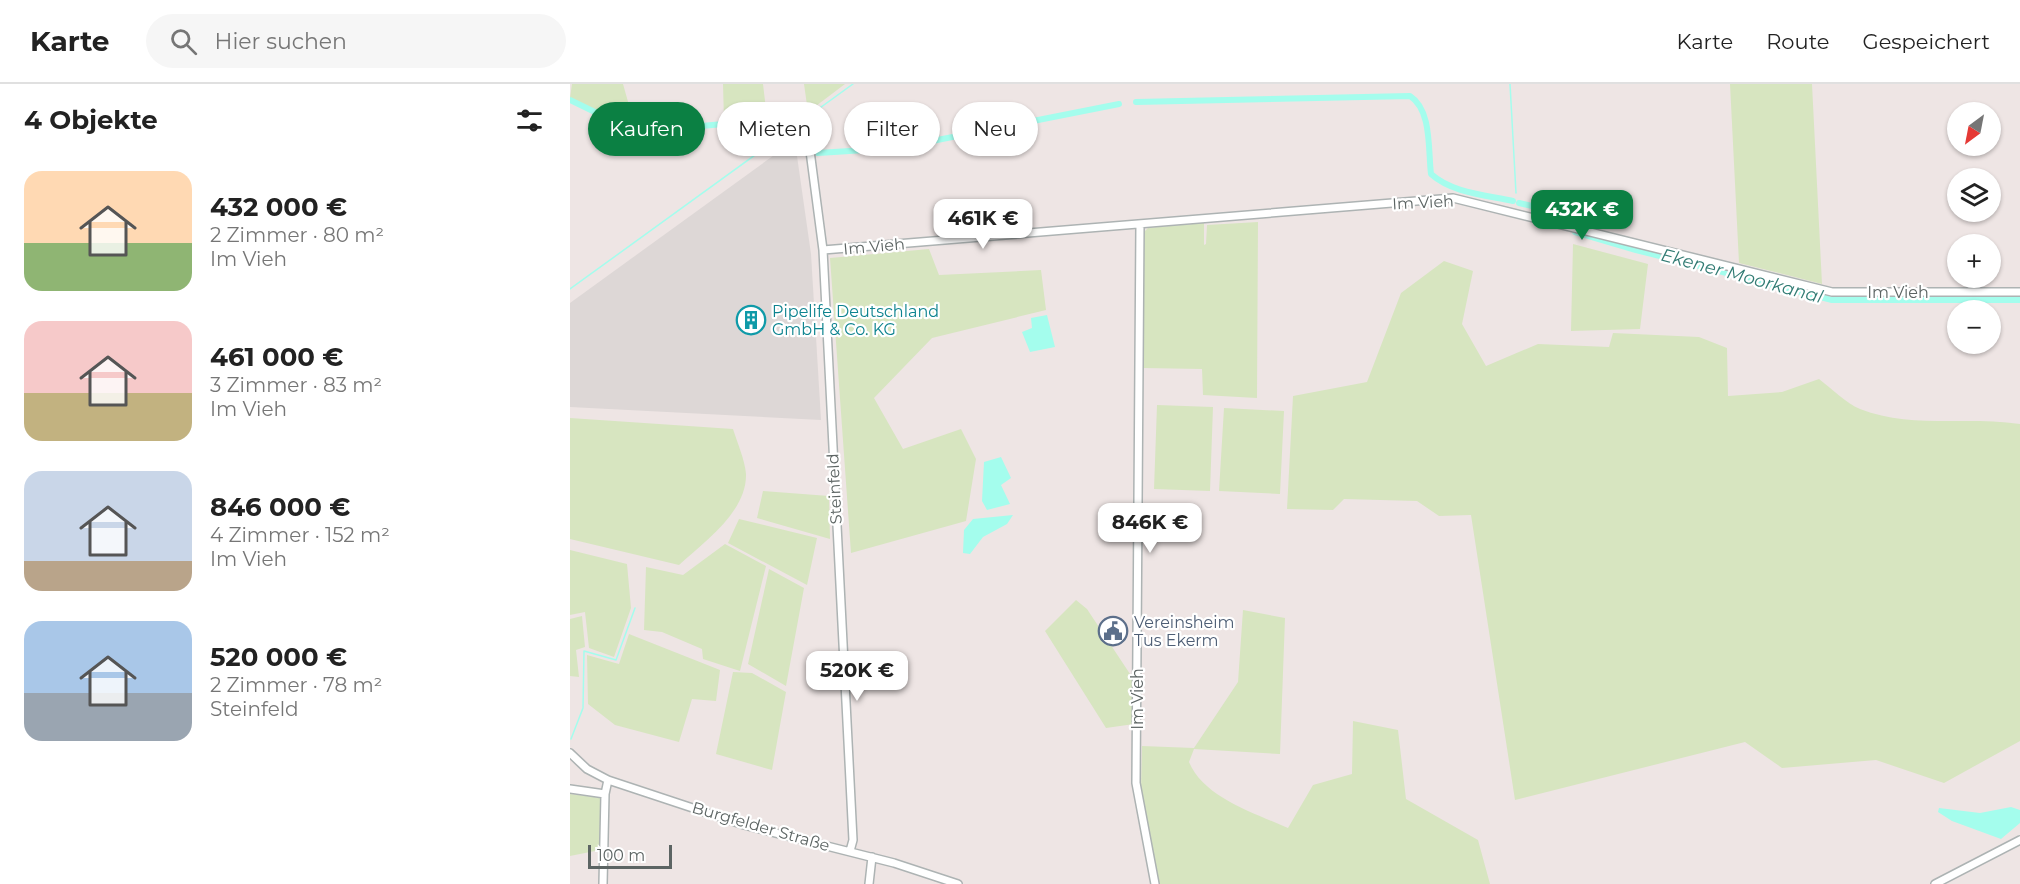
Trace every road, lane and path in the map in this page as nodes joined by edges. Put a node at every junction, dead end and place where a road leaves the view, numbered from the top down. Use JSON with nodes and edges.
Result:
{"nodes":[{"id":1,"x":811,"y":156,"type":"edge"},
{"id":2,"x":1140,"y":224,"type":"junction"},
{"id":3,"x":823,"y":250,"type":"junction"},
{"id":4,"x":2020,"y":292,"type":"edge"},
{"id":5,"x":570,"y":753,"type":"edge"},
{"id":6,"x":608,"y":780,"type":"junction"},
{"id":7,"x":570,"y":789,"type":"edge"},
{"id":8,"x":605,"y":794,"type":"junction"},
{"id":9,"x":2020,"y":840,"type":"edge"},
{"id":10,"x":850,"y":851,"type":"junction"},
{"id":11,"x":872,"y":857,"type":"junction"},
{"id":12,"x":603,"y":884,"type":"edge"},
{"id":13,"x":869,"y":884,"type":"edge"},
{"id":14,"x":958,"y":884,"type":"edge"},
{"id":15,"x":1155,"y":884,"type":"edge"},
{"id":16,"x":1935,"y":884,"type":"edge"}],
"edges":[{"from":1,"to":3,"type":"street","name":"Steinfeld"},
{"from":2,"to":3,"type":"street","name":"Im Vieh"},
{"from":2,"to":4,"type":"street","name":"Im Vieh"},
{"from":2,"to":15,"type":"street","name":"Im Vieh"},
{"from":3,"to":10,"type":"street","name":"Steinfeld"},
{"from":5,"to":6,"type":"street","name":"Burgfelder Straße"},
{"from":6,"to":8,"type":"street"},
{"from":6,"to":10,"type":"street","name":"Burgfelder Straße"},
{"from":7,"to":8,"type":"street"},
{"from":8,"to":12,"type":"street"},
{"from":9,"to":16,"type":"street"},
{"from":10,"to":11,"type":"street","name":"Burgfelder Straße"},
{"from":11,"to":13,"type":"street"},
{"from":11,"to":14,"type":"street","name":"Burgfelder Straße"}]}
